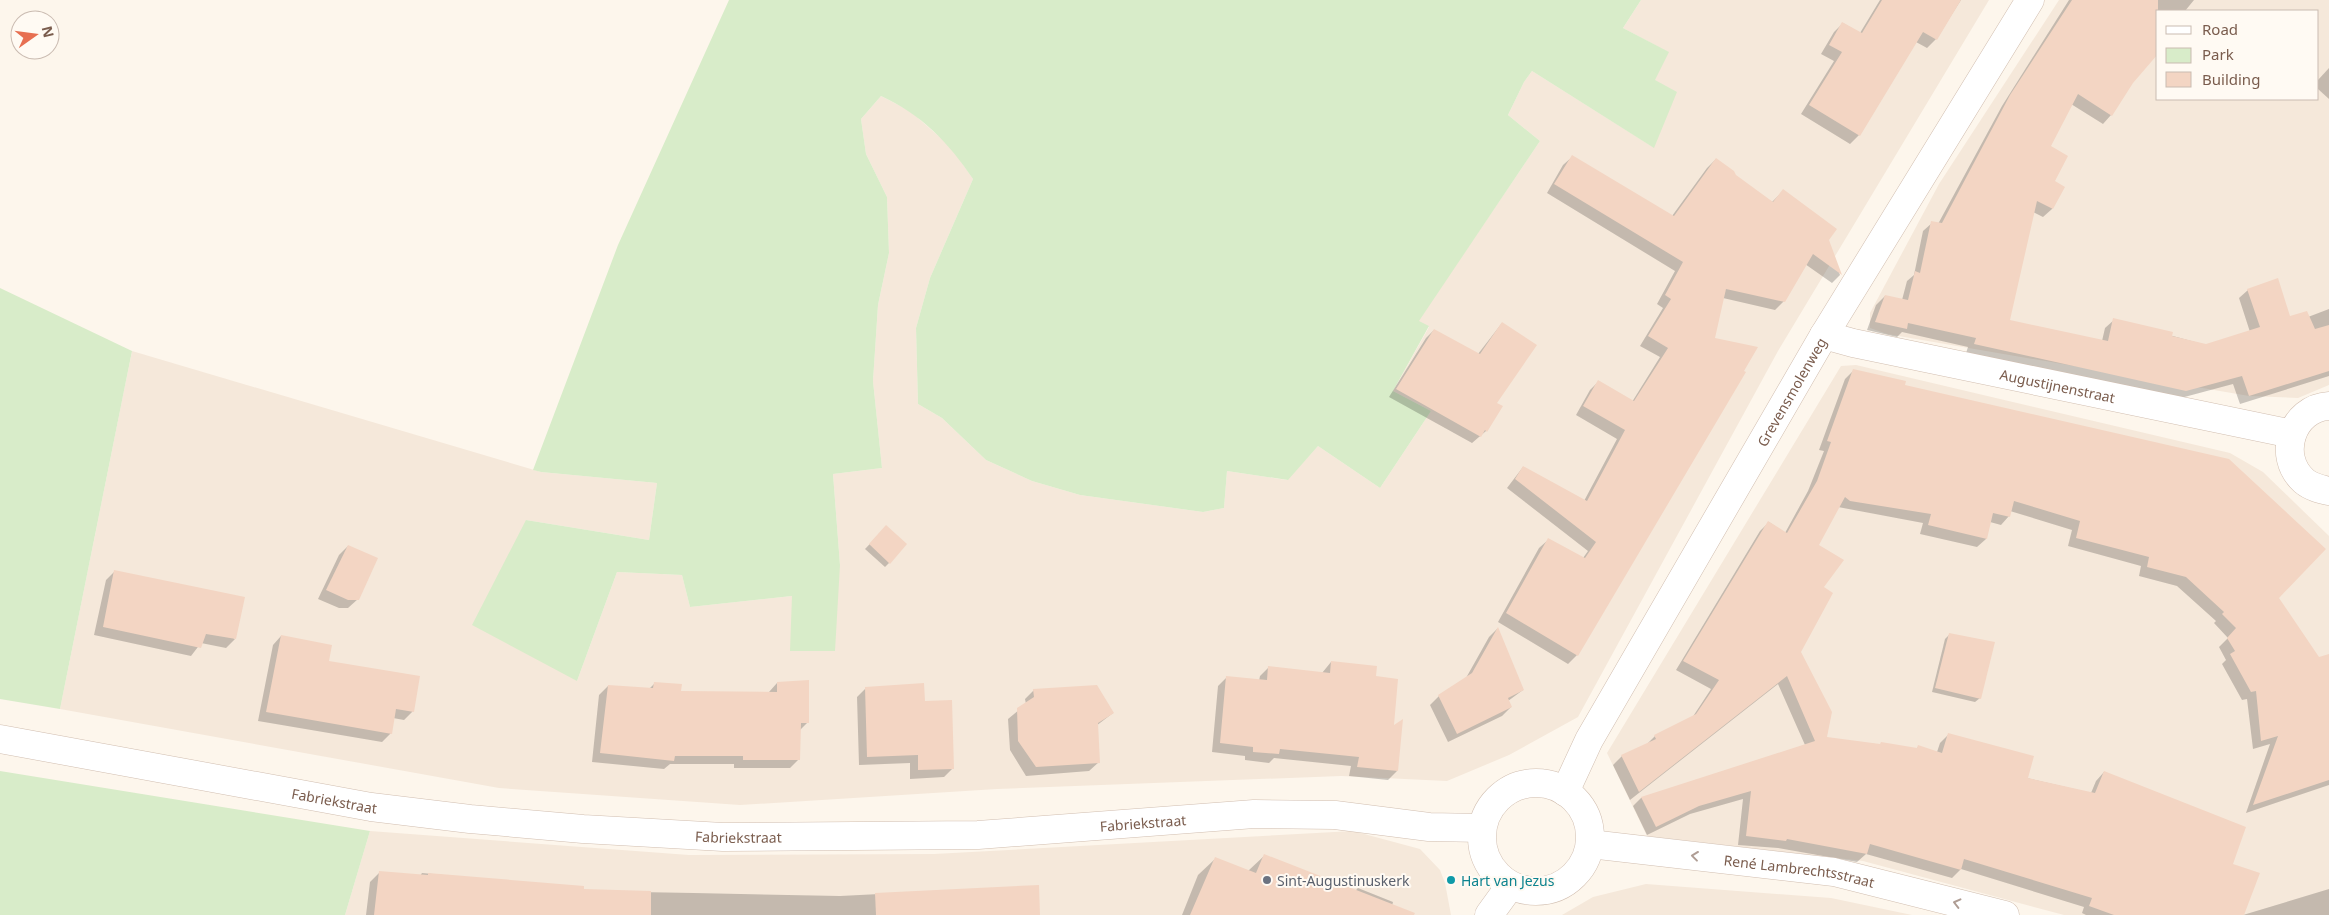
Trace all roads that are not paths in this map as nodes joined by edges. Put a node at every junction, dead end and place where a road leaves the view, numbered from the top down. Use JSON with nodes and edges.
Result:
{"nodes":[{"id":1,"x":2030,"y":0,"type":"edge"},
{"id":2,"x":1824,"y":335,"type":"junction"},
{"id":3,"x":2329,"y":406,"type":"edge"},
{"id":4,"x":2292,"y":434,"type":"junction"},
{"id":5,"x":2329,"y":491,"type":"edge"},
{"id":6,"x":0,"y":739,"type":"edge"},
{"id":7,"x":1566,"y":792,"type":"junction"},
{"id":8,"x":1482,"y":828,"type":"junction"},
{"id":9,"x":1590,"y":844,"type":"junction"},
{"id":10,"x":1510,"y":886,"type":"junction"},
{"id":11,"x":1488,"y":915,"type":"edge"},
{"id":12,"x":2005,"y":915,"type":"edge"}],
"edges":[{"from":1,"to":2,"type":"street","name":"Grevensmolenweg"},
{"from":2,"to":4,"type":"street","name":"Augustijnenstraat"},
{"from":2,"to":7,"type":"street","name":"Grevensmolenweg"},
{"from":3,"to":4,"type":"street"},
{"from":4,"to":5,"type":"street"},
{"from":6,"to":8,"type":"street","name":"Fabriekstraat"},
{"from":7,"to":8,"type":"street"},
{"from":7,"to":9,"type":"street"},
{"from":8,"to":10,"type":"street"},
{"from":9,"to":10,"type":"street"},
{"from":12,"to":9,"type":"street","name":"René Lambrechtsstraat","one_way":true},
{"from":10,"to":11,"type":"street"}]}
